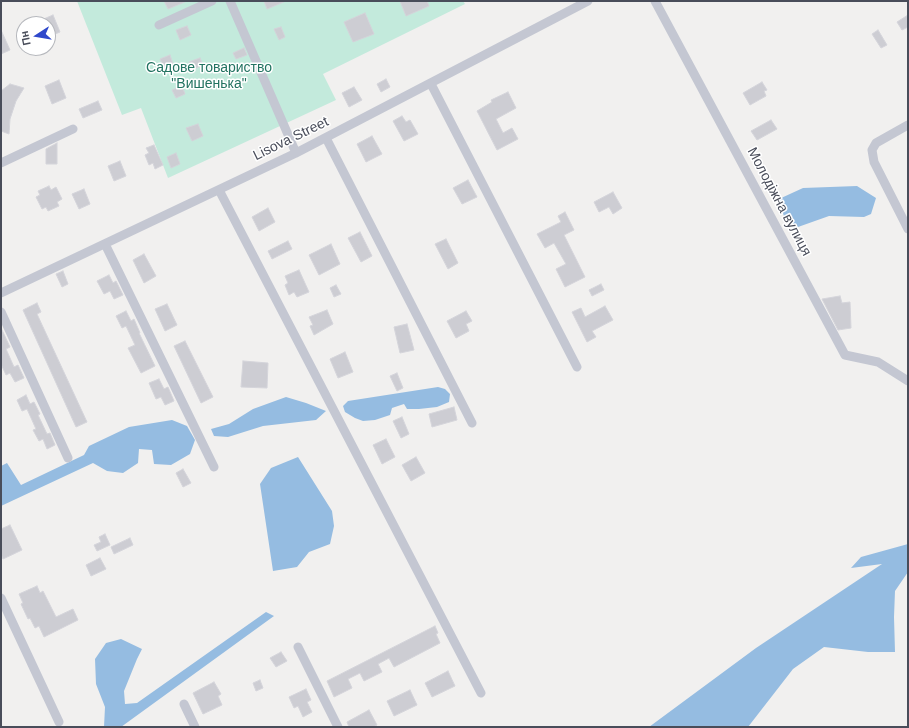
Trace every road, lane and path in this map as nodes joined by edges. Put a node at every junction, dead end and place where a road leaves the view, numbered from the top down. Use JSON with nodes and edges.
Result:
{"nodes":[{"id":1,"x":212,"y":1,"type":"edge"},
{"id":2,"x":230,"y":1,"type":"edge"},
{"id":3,"x":588,"y":1,"type":"edge"},
{"id":4,"x":655,"y":1,"type":"edge"},
{"id":5,"x":159,"y":25,"type":"dead end"},
{"id":6,"x":430,"y":84,"type":"junction"},
{"id":7,"x":908,"y":125,"type":"edge"},
{"id":8,"x":73,"y":129,"type":"dead end"},
{"id":9,"x":326,"y":138,"type":"junction"},
{"id":10,"x":296,"y":153,"type":"junction"},
{"id":11,"x":1,"y":163,"type":"edge"},
{"id":12,"x":219,"y":190,"type":"junction"},
{"id":13,"x":908,"y":229,"type":"edge"},
{"id":14,"x":105,"y":244,"type":"junction"},
{"id":15,"x":1,"y":293,"type":"edge"},
{"id":16,"x":1,"y":312,"type":"edge"},
{"id":17,"x":577,"y":367,"type":"dead end"},
{"id":18,"x":908,"y":381,"type":"edge"},
{"id":19,"x":472,"y":423,"type":"dead end"},
{"id":20,"x":68,"y":458,"type":"dead end"},
{"id":21,"x":214,"y":467,"type":"dead end"},
{"id":22,"x":1,"y":598,"type":"edge"},
{"id":23,"x":298,"y":647,"type":"dead end"},
{"id":24,"x":481,"y":693,"type":"dead end"},
{"id":25,"x":184,"y":704,"type":"dead end"},
{"id":26,"x":59,"y":722,"type":"dead end"},
{"id":27,"x":196,"y":727,"type":"edge"},
{"id":28,"x":338,"y":727,"type":"edge"}],
"edges":[{"from":1,"to":5,"type":"street"},
{"from":2,"to":10,"type":"street"},
{"from":3,"to":6,"type":"street","name":"Lisova Street"},
{"from":4,"to":18,"type":"street","name":"Молодіжна вулиця"},
{"from":6,"to":9,"type":"street","name":"Lisova Street"},
{"from":6,"to":17,"type":"street"},
{"from":7,"to":13,"type":"street"},
{"from":8,"to":11,"type":"street"},
{"from":9,"to":10,"type":"street","name":"Lisova Street"},
{"from":9,"to":19,"type":"street"},
{"from":10,"to":12,"type":"street","name":"Lisova Street"},
{"from":12,"to":14,"type":"street","name":"Lisova Street"},
{"from":12,"to":24,"type":"street"},
{"from":14,"to":15,"type":"street","name":"Lisova Street"},
{"from":14,"to":21,"type":"street"},
{"from":16,"to":20,"type":"street"},
{"from":22,"to":26,"type":"street"},
{"from":23,"to":28,"type":"street"},
{"from":25,"to":27,"type":"street"}]}
